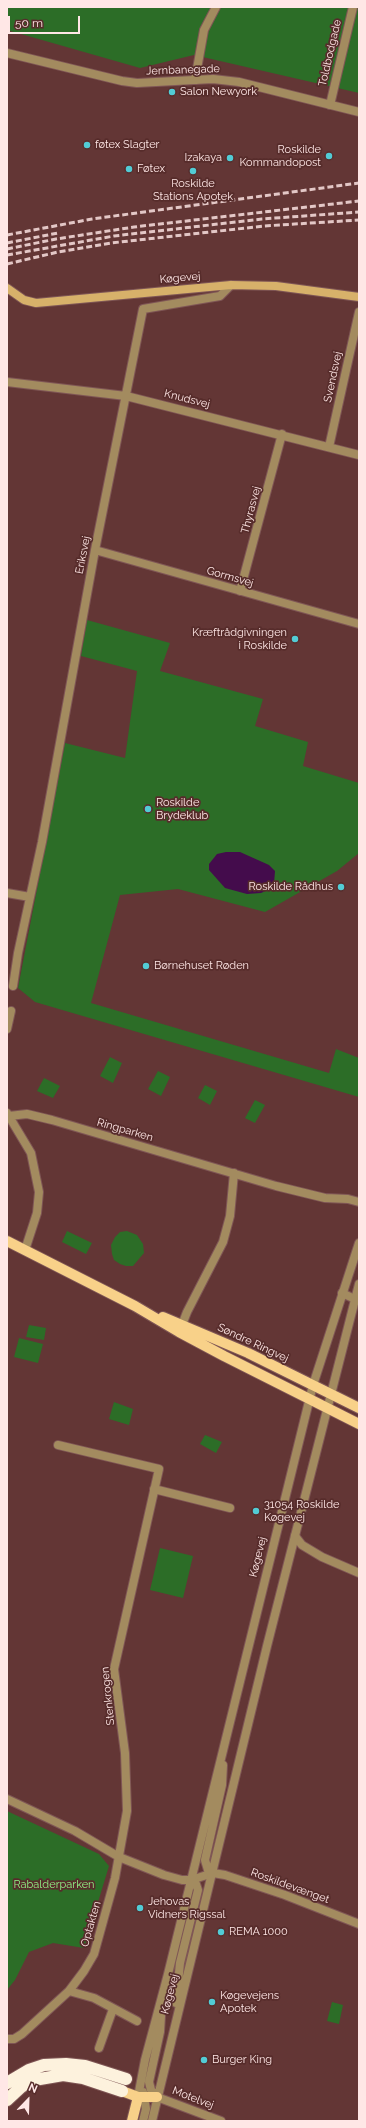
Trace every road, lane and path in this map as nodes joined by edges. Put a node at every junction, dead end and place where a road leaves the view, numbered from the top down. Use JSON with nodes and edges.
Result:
{"nodes":[{"id":1,"x":216,"y":7,"type":"edge"},
{"id":2,"x":353,"y":7,"type":"edge"},
{"id":3,"x":7,"y":53,"type":"edge"},
{"id":4,"x":195,"y":80,"type":"junction"},
{"id":5,"x":330,"y":104,"type":"junction"},
{"id":6,"x":359,"y":112,"type":"edge"},
{"id":7,"x":231,"y":285,"type":"junction"},
{"id":8,"x":7,"y":288,"type":"edge"},
{"id":9,"x":359,"y":298,"type":"edge"},
{"id":10,"x":359,"y":312,"type":"edge"},
{"id":11,"x":7,"y":382,"type":"edge"},
{"id":12,"x":126,"y":396,"type":"junction"},
{"id":13,"x":282,"y":434,"type":"junction"},
{"id":14,"x":329,"y":447,"type":"junction"},
{"id":15,"x":359,"y":454,"type":"edge"},
{"id":16,"x":95,"y":550,"type":"junction"},
{"id":17,"x":240,"y":591,"type":"junction"},
{"id":18,"x":359,"y":624,"type":"edge"},
{"id":19,"x":7,"y":893,"type":"edge"},
{"id":20,"x":30,"y":897,"type":"junction"},
{"id":21,"x":13,"y":986,"type":"dead end"},
{"id":22,"x":11,"y":1011,"type":"dead end"},
{"id":23,"x":7,"y":1029,"type":"edge"},
{"id":24,"x":8,"y":1114,"type":"edge"},
{"id":25,"x":234,"y":1173,"type":"junction"},
{"id":26,"x":359,"y":1202,"type":"edge"},
{"id":27,"x":7,"y":1241,"type":"edge"},
{"id":28,"x":359,"y":1243,"type":"edge"},
{"id":29,"x":25,"y":1250,"type":"junction"},
{"id":30,"x":359,"y":1284,"type":"edge"},
{"id":31,"x":342,"y":1294,"type":"junction"},
{"id":32,"x":357,"y":1300,"type":"edge"},
{"id":33,"x":180,"y":1329,"type":"junction"},
{"id":34,"x":313,"y":1385,"type":"junction"},
{"id":35,"x":330,"y":1394,"type":"junction"},
{"id":36,"x":309,"y":1400,"type":"junction"},
{"id":37,"x":359,"y":1408,"type":"edge"},
{"id":38,"x":326,"y":1409,"type":"junction"},
{"id":39,"x":359,"y":1424,"type":"edge"},
{"id":40,"x":58,"y":1445,"type":"dead end"},
{"id":41,"x":154,"y":1489,"type":"junction"},
{"id":42,"x":230,"y":1508,"type":"dead end"},
{"id":43,"x":295,"y":1536,"type":"junction"},
{"id":44,"x":359,"y":1573,"type":"edge"},
{"id":45,"x":224,"y":1747,"type":"junction"},
{"id":46,"x":7,"y":1799,"type":"edge"},
{"id":47,"x":119,"y":1857,"type":"junction"},
{"id":48,"x":213,"y":1873,"type":"junction"},
{"id":49,"x":191,"y":1880,"type":"junction"},
{"id":50,"x":359,"y":1924,"type":"edge"},
{"id":51,"x":70,"y":1991,"type":"junction"},
{"id":52,"x":162,"y":1996,"type":"junction"},
{"id":53,"x":112,"y":2008,"type":"junction"},
{"id":54,"x":137,"y":2021,"type":"dead end"},
{"id":55,"x":175,"y":2021,"type":"junction"},
{"id":56,"x":11,"y":2039,"type":"edge"},
{"id":57,"x":99,"y":2048,"type":"dead end"},
{"id":58,"x":126,"y":2079,"type":"joint"},
{"id":59,"x":7,"y":2083,"type":"edge"},
{"id":60,"x":140,"y":2083,"type":"junction"},
{"id":61,"x":122,"y":2090,"type":"joint"},
{"id":62,"x":141,"y":2097,"type":"junction"},
{"id":63,"x":157,"y":2097,"type":"junction"},
{"id":64,"x":7,"y":2100,"type":"edge"},
{"id":65,"x":132,"y":2121,"type":"edge"},
{"id":66,"x":143,"y":2121,"type":"edge"},
{"id":67,"x":152,"y":2121,"type":"edge"},
{"id":68,"x":221,"y":2121,"type":"edge"}],
"edges":[{"from":1,"to":4,"type":"street"},
{"from":2,"to":5,"type":"street","name":"Toldbodgade"},
{"from":3,"to":4,"type":"street","name":"Jernbanegade"},
{"from":4,"to":5,"type":"street","name":"Jernbanegade"},
{"from":5,"to":6,"type":"street","name":"Jernbanegade"},
{"from":7,"to":8,"type":"main road","name":"Køgevej"},
{"from":7,"to":9,"type":"main road","name":"Køgevej"},
{"from":7,"to":12,"type":"street","name":"Eriksvej"},
{"from":10,"to":14,"type":"street","name":"Svendsvej"},
{"from":11,"to":12,"type":"street","name":"Knudsvej"},
{"from":12,"to":13,"type":"street","name":"Knudsvej"},
{"from":12,"to":16,"type":"street","name":"Eriksvej"},
{"from":13,"to":14,"type":"street","name":"Knudsvej"},
{"from":13,"to":17,"type":"street","name":"Thyrasvej"},
{"from":14,"to":15,"type":"street","name":"Knudsvej"},
{"from":16,"to":17,"type":"street","name":"Gormsvej"},
{"from":16,"to":20,"type":"street","name":"Eriksvej"},
{"from":17,"to":18,"type":"street","name":"Gormsvej"},
{"from":19,"to":20,"type":"street"},
{"from":20,"to":21,"type":"street","name":"Eriksvej"},
{"from":22,"to":23,"type":"street"},
{"from":24,"to":25,"type":"street","name":"Ringparken"},
{"from":24,"to":29,"type":"street","name":"Ringparken"},
{"from":25,"to":26,"type":"street","name":"Ringparken"},
{"from":25,"to":33,"type":"street"},
{"from":27,"to":29,"type":"main road","name":"Søndre Ringvej"},
{"from":28,"to":31,"type":"street","name":"Køgevej"},
{"from":29,"to":33,"type":"main road","name":"Søndre Ringvej"},
{"from":30,"to":32,"type":"street","name":"Køgevej"},
{"from":31,"to":32,"type":"street"},
{"from":31,"to":34,"type":"street","name":"Køgevej"},
{"from":32,"to":35,"type":"street","name":"Køgevej"},
{"from":33,"to":34,"type":"main road","name":"Søndre Ringvej"},
{"from":33,"to":36,"type":"main road","name":"Søndre Ringvej"},
{"from":34,"to":35,"type":"main road","name":"Søndre Ringvej"},
{"from":34,"to":36,"type":"street","name":"Køgevej"},
{"from":35,"to":37,"type":"main road","name":"Søndre Ringvej"},
{"from":35,"to":38,"type":"street","name":"Køgevej"},
{"from":36,"to":38,"type":"main road","name":"Søndre Ringvej"},
{"from":36,"to":45,"type":"street","name":"Køgevej"},
{"from":38,"to":39,"type":"main road","name":"Søndre Ringvej"},
{"from":38,"to":43,"type":"street","name":"Køgevej"},
{"from":40,"to":41,"type":"street","name":"Stenkrogen"},
{"from":41,"to":42,"type":"street"},
{"from":41,"to":47,"type":"street","name":"Stenkrogen"},
{"from":43,"to":44,"type":"street"},
{"from":43,"to":48,"type":"street","name":"Køgevej"},
{"from":45,"to":48,"type":"street"},
{"from":45,"to":49,"type":"street","name":"Køgevej"},
{"from":46,"to":47,"type":"street"},
{"from":47,"to":49,"type":"street"},
{"from":47,"to":51,"type":"street","name":"Optakten"},
{"from":48,"to":49,"type":"street"},
{"from":48,"to":50,"type":"street","name":"Roskildevænget"},
{"from":48,"to":55,"type":"street","name":"Køgevej"},
{"from":49,"to":52,"type":"street","name":"Køgevej"},
{"from":49,"to":55,"type":"street"},
{"from":51,"to":53,"type":"street"},
{"from":51,"to":56,"type":"street","name":"Optakten"},
{"from":52,"to":60,"type":"street","name":"Køgevej"},
{"from":52,"to":63,"type":"street"},
{"from":53,"to":54,"type":"street"},
{"from":53,"to":57,"type":"street"},
{"from":55,"to":63,"type":"street","name":"Køgevej"},
{"from":58,"to":59,"type":"highway"},
{"from":58,"to":60,"type":"street"},
{"from":60,"to":62,"type":"street","name":"Køgevej"},
{"from":60,"to":63,"type":"street","name":"Motelvej"},
{"from":61,"to":62,"type":"main road"},
{"from":61,"to":64,"type":"highway"},
{"from":62,"to":63,"type":"main road"},
{"from":62,"to":65,"type":"main road","name":"Køgevej"},
{"from":62,"to":66,"type":"street"},
{"from":63,"to":67,"type":"street","name":"Køgevej"},
{"from":63,"to":68,"type":"street","name":"Motelvej"}]}
